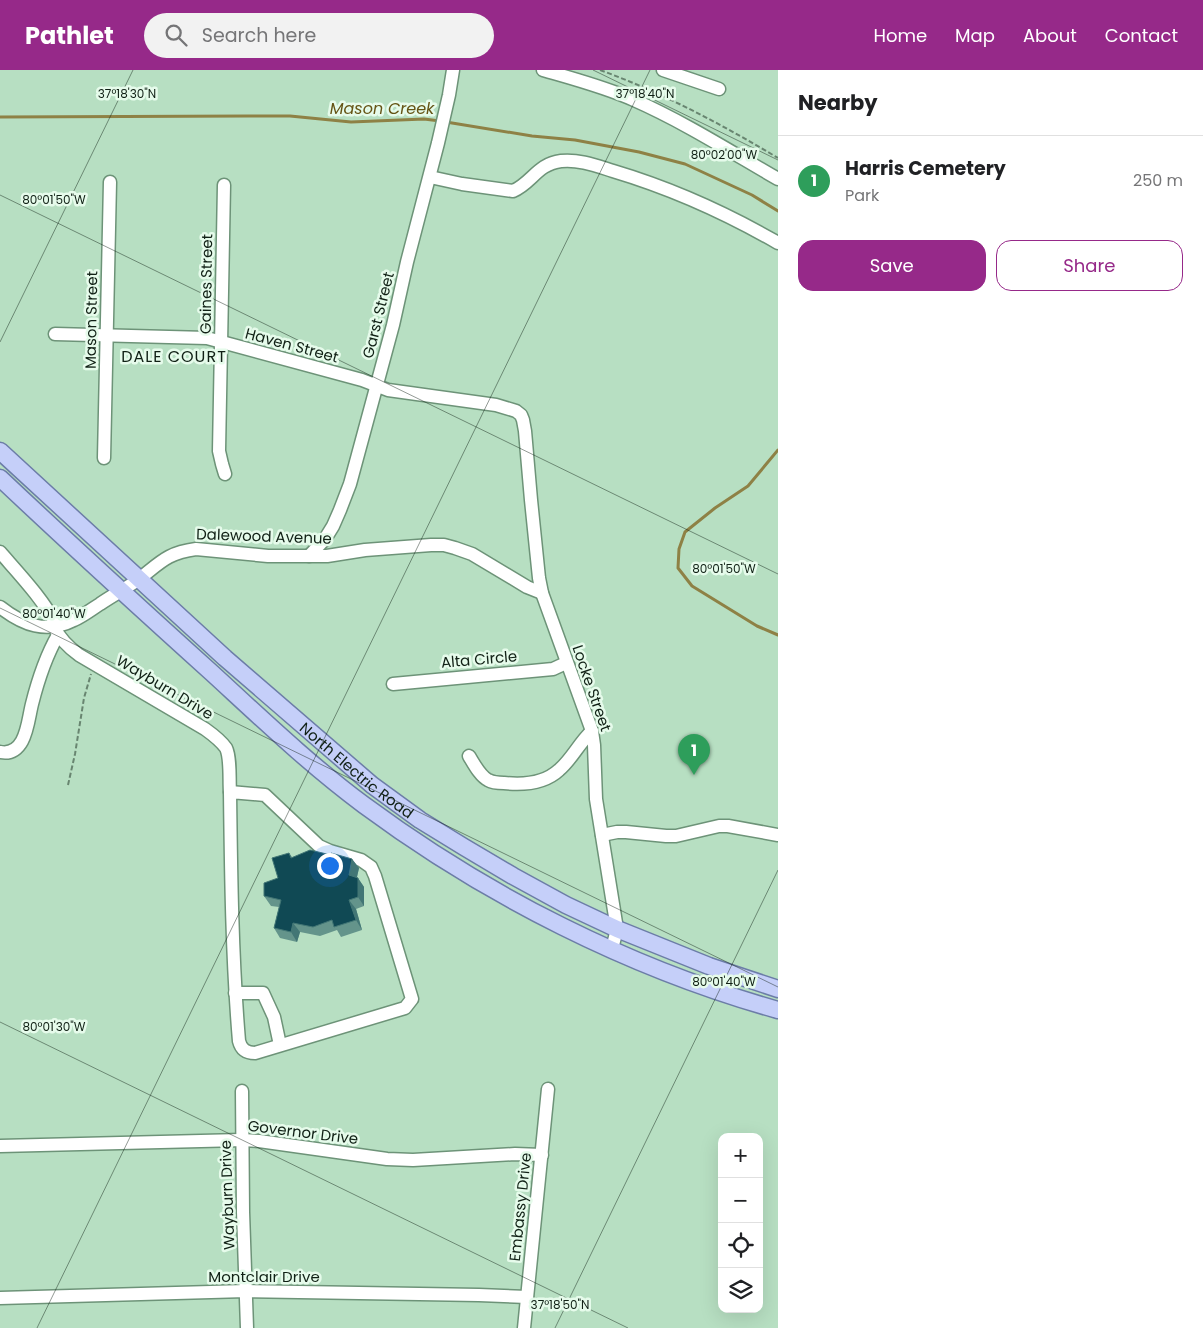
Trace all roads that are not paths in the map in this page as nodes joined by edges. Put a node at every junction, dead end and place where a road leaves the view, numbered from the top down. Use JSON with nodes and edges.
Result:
{"nodes":[{"id":1,"x":452,"y":70,"type":"edge"},
{"id":2,"x":543,"y":70,"type":"edge"},
{"id":3,"x":663,"y":70,"type":"edge"},
{"id":4,"x":719,"y":89,"type":"dead end"},
{"id":5,"x":430,"y":177,"type":"junction"},
{"id":6,"x":778,"y":178,"type":"edge"},
{"id":7,"x":110,"y":182,"type":"dead end"},
{"id":8,"x":224,"y":185,"type":"dead end"},
{"id":9,"x":778,"y":243,"type":"edge"},
{"id":10,"x":55,"y":334,"type":"dead end"},
{"id":11,"x":108,"y":335,"type":"junction"},
{"id":12,"x":221,"y":342,"type":"junction"},
{"id":13,"x":376,"y":386,"type":"junction"},
{"id":14,"x":526,"y":440,"type":"joint"},
{"id":15,"x":0,"y":451,"type":"edge"},
{"id":16,"x":104,"y":458,"type":"dead end"},
{"id":17,"x":226,"y":474,"type":"dead end"},
{"id":18,"x":0,"y":478,"type":"edge"},
{"id":19,"x":0,"y":552,"type":"edge"},
{"id":20,"x":309,"y":556,"type":"junction"},
{"id":21,"x":138,"y":580,"type":"junction"},
{"id":22,"x":121,"y":591,"type":"junction"},
{"id":23,"x":542,"y":593,"type":"junction"},
{"id":24,"x":0,"y":607,"type":"edge"},
{"id":25,"x":56,"y":630,"type":"junction"},
{"id":26,"x":566,"y":663,"type":"junction"},
{"id":27,"x":393,"y":684,"type":"dead end"},
{"id":28,"x":592,"y":731,"type":"junction"},
{"id":29,"x":0,"y":752,"type":"edge"},
{"id":30,"x":469,"y":756,"type":"dead end"},
{"id":31,"x":230,"y":792,"type":"junction"},
{"id":32,"x":778,"y":834,"type":"edge"},
{"id":33,"x":602,"y":835,"type":"junction"},
{"id":34,"x":617,"y":929,"type":"junction"},
{"id":35,"x":612,"y":949,"type":"junction"},
{"id":36,"x":778,"y":989,"type":"edge"},
{"id":37,"x":235,"y":993,"type":"junction"},
{"id":38,"x":778,"y":1010,"type":"edge"},
{"id":39,"x":280,"y":1045,"type":"junction"},
{"id":40,"x":548,"y":1089,"type":"dead end"},
{"id":41,"x":242,"y":1091,"type":"dead end"},
{"id":42,"x":241,"y":1140,"type":"junction"},
{"id":43,"x":0,"y":1146,"type":"edge"},
{"id":44,"x":542,"y":1155,"type":"junction"},
{"id":45,"x":246,"y":1291,"type":"junction"},
{"id":46,"x":527,"y":1297,"type":"junction"},
{"id":47,"x":0,"y":1298,"type":"edge"},
{"id":48,"x":248,"y":1328,"type":"edge"},
{"id":49,"x":524,"y":1328,"type":"edge"}],
"edges":[{"from":1,"to":5,"type":"street","name":"Garst Street"},
{"from":2,"to":6,"type":"street"},
{"from":3,"to":4,"type":"street"},
{"from":5,"to":9,"type":"street"},
{"from":5,"to":13,"type":"street","name":"Garst Street"},
{"from":7,"to":11,"type":"street","name":"Mason Street"},
{"from":8,"to":12,"type":"street","name":"Gaines Street"},
{"from":10,"to":11,"type":"street","name":"Haven Street"},
{"from":11,"to":12,"type":"street","name":"Haven Street"},
{"from":11,"to":16,"type":"street","name":"Mason Street"},
{"from":12,"to":13,"type":"street","name":"Haven Street"},
{"from":12,"to":17,"type":"street","name":"Gaines Street"},
{"from":13,"to":14,"type":"street","name":"Haven Street"},
{"from":13,"to":20,"type":"street","name":"Garst Street"},
{"from":14,"to":23,"type":"street","name":"Locke Street"},
{"from":15,"to":21,"type":"main road","name":"North Electric Road"},
{"from":18,"to":22,"type":"main road","name":"North Electric Road"},
{"from":19,"to":25,"type":"street","name":"Wayburn Drive"},
{"from":20,"to":21,"type":"street","name":"Dalewood Avenue"},
{"from":20,"to":23,"type":"street","name":"Dalewood Avenue"},
{"from":21,"to":22,"type":"street","name":"Dalewood Avenue"},
{"from":21,"to":34,"type":"main road","name":"North Electric Road"},
{"from":22,"to":25,"type":"street","name":"Dalewood Avenue"},
{"from":22,"to":35,"type":"main road","name":"North Electric Road"},
{"from":23,"to":26,"type":"street","name":"Locke Street"},
{"from":24,"to":25,"type":"street","name":"Dalewood Avenue"},
{"from":25,"to":29,"type":"street"},
{"from":25,"to":31,"type":"street","name":"Wayburn Drive"},
{"from":26,"to":27,"type":"street","name":"Alta Circle"},
{"from":26,"to":28,"type":"street","name":"Locke Street"},
{"from":28,"to":30,"type":"street"},
{"from":28,"to":33,"type":"street","name":"Locke Street"},
{"from":31,"to":37,"type":"street","name":"Wayburn Drive"},
{"from":31,"to":39,"type":"street"},
{"from":32,"to":33,"type":"street"},
{"from":33,"to":34,"type":"street","name":"Locke Street"},
{"from":34,"to":35,"type":"street","name":"Locke Street"},
{"from":34,"to":36,"type":"main road","name":"North Electric Road"},
{"from":35,"to":38,"type":"main road","name":"North Electric Road"},
{"from":37,"to":39,"type":"street"},
{"from":37,"to":39,"type":"street","name":"Wayburn Drive"},
{"from":40,"to":44,"type":"street","name":"Embassy Drive"},
{"from":41,"to":42,"type":"street","name":"Wayburn Drive"},
{"from":42,"to":43,"type":"street","name":"Governor Drive"},
{"from":42,"to":44,"type":"street","name":"Governor Drive"},
{"from":42,"to":45,"type":"street","name":"Wayburn Drive"},
{"from":44,"to":46,"type":"street","name":"Embassy Drive"},
{"from":45,"to":46,"type":"street","name":"Montclair Drive"},
{"from":45,"to":47,"type":"street","name":"Montclair Drive"},
{"from":45,"to":48,"type":"street","name":"Wayburn Drive"},
{"from":46,"to":49,"type":"street","name":"Embassy Drive"}]}
